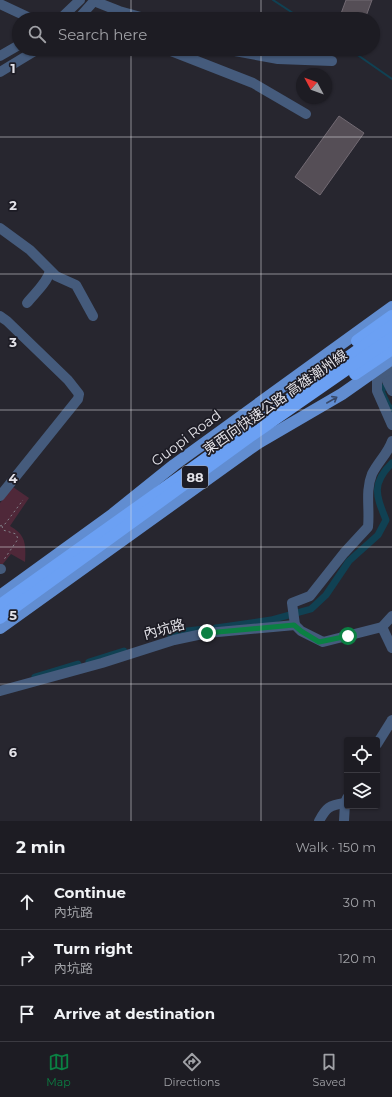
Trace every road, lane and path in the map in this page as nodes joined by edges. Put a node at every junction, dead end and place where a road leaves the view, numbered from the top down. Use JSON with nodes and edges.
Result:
{"nodes":[{"id":1,"x":80,"y":0,"type":"edge"},
{"id":2,"x":95,"y":1,"type":"edge"},
{"id":3,"x":0,"y":4,"type":"edge"},
{"id":4,"x":17,"y":12,"type":"edge"},
{"id":5,"x":67,"y":12,"type":"edge"},
{"id":6,"x":85,"y":12,"type":"edge"},
{"id":7,"x":123,"y":12,"type":"edge"},
{"id":8,"x":12,"y":49,"type":"edge"},
{"id":9,"x":0,"y":56,"type":"edge"},
{"id":10,"x":26,"y":56,"type":"edge"},
{"id":11,"x":184,"y":56,"type":"edge"},
{"id":12,"x":262,"y":56,"type":"edge"},
{"id":13,"x":332,"y":61,"type":"dead end"},
{"id":14,"x":0,"y":72,"type":"edge"},
{"id":15,"x":306,"y":114,"type":"dead end"},
{"id":16,"x":0,"y":228,"type":"edge"},
{"id":17,"x":50,"y":271,"type":"junction"},
{"id":18,"x":27,"y":303,"type":"dead end"},
{"id":19,"x":392,"y":307,"type":"edge"},
{"id":20,"x":0,"y":316,"type":"edge"},
{"id":21,"x":93,"y":316,"type":"dead end"},
{"id":22,"x":392,"y":316,"type":"edge"},
{"id":23,"x":392,"y":326,"type":"edge"},
{"id":24,"x":392,"y":338,"type":"edge"},
{"id":25,"x":392,"y":349,"type":"edge"},
{"id":26,"x":389,"y":364,"type":"edge"},
{"id":27,"x":392,"y":391,"type":"edge"},
{"id":28,"x":392,"y":425,"type":"edge"},
{"id":29,"x":252,"y":435,"type":"junction"},
{"id":30,"x":392,"y":441,"type":"edge"},
{"id":31,"x":0,"y":496,"type":"edge"},
{"id":32,"x":23,"y":500,"type":"dead end"},
{"id":33,"x":118,"y":520,"type":"junction"},
{"id":34,"x":1,"y":526,"type":"edge"},
{"id":35,"x":1,"y":567,"type":"edge"},
{"id":36,"x":0,"y":596,"type":"edge"},
{"id":37,"x":0,"y":605,"type":"edge"},
{"id":38,"x":392,"y":616,"type":"edge"},
{"id":39,"x":0,"y":618,"type":"edge"},
{"id":40,"x":294,"y":625,"type":"junction"},
{"id":41,"x":0,"y":628,"type":"edge"},
{"id":42,"x":382,"y":628,"type":"junction"},
{"id":43,"x":392,"y":648,"type":"edge"},
{"id":44,"x":0,"y":691,"type":"edge"},
{"id":45,"x":392,"y":720,"type":"edge"},
{"id":46,"x":380,"y":739,"type":"edge"},
{"id":47,"x":344,"y":801,"type":"edge"},
{"id":48,"x":345,"y":809,"type":"edge"},
{"id":49,"x":319,"y":821,"type":"edge"},
{"id":50,"x":344,"y":821,"type":"edge"}],
"edges":[{"from":1,"to":5,"type":"street"},
{"from":2,"to":6,"type":"street"},
{"from":2,"to":7,"type":"street"},
{"from":3,"to":4,"type":"street"},
{"from":8,"to":9,"type":"street"},
{"from":10,"to":14,"type":"street"},
{"from":11,"to":15,"type":"street"},
{"from":12,"to":13,"type":"street"},
{"from":16,"to":17,"type":"street"},
{"from":17,"to":18,"type":"street"},
{"from":17,"to":21,"type":"street"},
{"from":19,"to":36,"type":"main road","name":"Guopi Road"},
{"from":20,"to":31,"type":"street"},
{"from":22,"to":33,"type":"highway"},
{"from":23,"to":33,"type":"highway","name":"東西向快速公路 高雄潮州線","number":"88"},
{"from":24,"to":29,"type":"highway","name":"東西向快速公路 高雄潮州線","number":"88"},
{"from":25,"to":29,"type":"highway"},
{"from":26,"to":27,"type":"street"},
{"from":26,"to":28,"type":"street"},
{"from":41,"to":26,"type":"main road","one_way":true},
{"from":29,"to":39,"type":"highway","name":"東西向快速公路 高雄潮州線","number":"88"},
{"from":30,"to":40,"type":"street"},
{"from":32,"to":34,"type":"path"},
{"from":33,"to":37,"type":"highway","name":"東西向快速公路 高雄潮州線","number":"88"},
{"from":34,"to":35,"type":"path"},
{"from":38,"to":42,"type":"street"},
{"from":40,"to":42,"type":"street"},
{"from":40,"to":44,"type":"street","name":"內坑路"},
{"from":42,"to":43,"type":"street"},
{"from":45,"to":46,"type":"street"},
{"from":47,"to":49,"type":"street"},
{"from":48,"to":50,"type":"street"}]}
